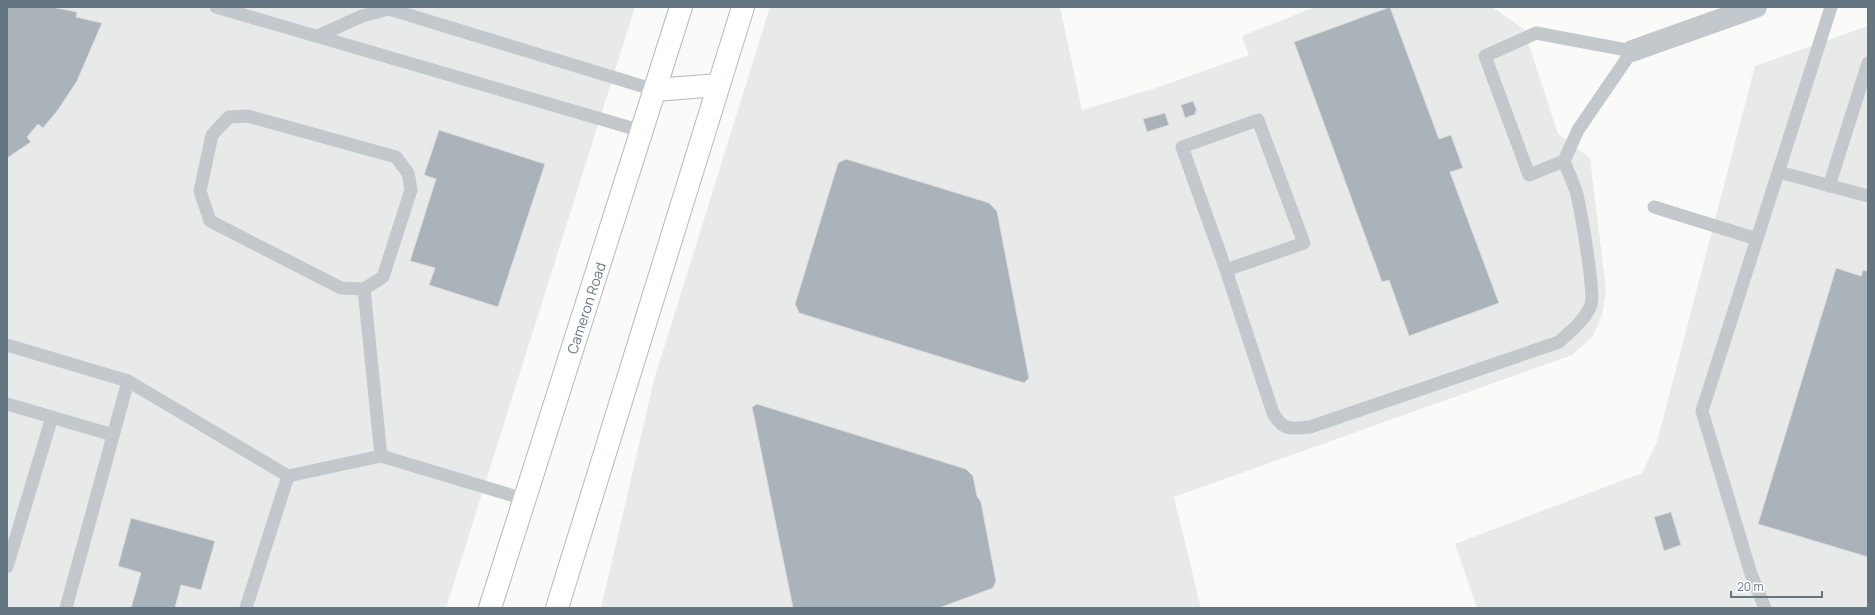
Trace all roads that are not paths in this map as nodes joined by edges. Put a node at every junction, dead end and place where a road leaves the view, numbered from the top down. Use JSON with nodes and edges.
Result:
{"nodes":[{"id":1,"x":216,"y":7,"type":"edge"},
{"id":2,"x":681,"y":7,"type":"edge"},
{"id":3,"x":743,"y":7,"type":"edge"},
{"id":4,"x":1756,"y":7,"type":"edge"},
{"id":5,"x":1831,"y":7,"type":"edge"},
{"id":6,"x":390,"y":8,"type":"edge"},
{"id":7,"x":318,"y":36,"type":"junction"},
{"id":8,"x":1632,"y":51,"type":"junction"},
{"id":9,"x":1868,"y":63,"type":"edge"},
{"id":10,"x":718,"y":85,"type":"junction"},
{"id":11,"x":655,"y":90,"type":"junction"},
{"id":12,"x":642,"y":131,"type":"junction"},
{"id":13,"x":1564,"y":161,"type":"junction"},
{"id":14,"x":1779,"y":172,"type":"junction"},
{"id":15,"x":1829,"y":186,"type":"junction"},
{"id":16,"x":1868,"y":196,"type":"edge"},
{"id":17,"x":1654,"y":208,"type":"dead end"},
{"id":18,"x":1757,"y":239,"type":"junction"},
{"id":19,"x":1226,"y":270,"type":"junction"},
{"id":20,"x":364,"y":289,"type":"junction"},
{"id":21,"x":7,"y":345,"type":"edge"},
{"id":22,"x":128,"y":381,"type":"junction"},
{"id":23,"x":7,"y":404,"type":"edge"},
{"id":24,"x":52,"y":417,"type":"junction"},
{"id":25,"x":113,"y":435,"type":"junction"},
{"id":26,"x":381,"y":456,"type":"junction"},
{"id":27,"x":288,"y":476,"type":"junction"},
{"id":28,"x":524,"y":499,"type":"junction"},
{"id":29,"x":7,"y":567,"type":"edge"},
{"id":30,"x":66,"y":608,"type":"edge"},
{"id":31,"x":246,"y":608,"type":"edge"},
{"id":32,"x":490,"y":608,"type":"edge"},
{"id":33,"x":557,"y":608,"type":"edge"},
{"id":34,"x":1765,"y":608,"type":"edge"}],
"edges":[{"from":1,"to":7,"type":"lane"},
{"from":2,"to":11,"type":"main road","name":"Cameron Road"},
{"from":3,"to":10,"type":"main road"},
{"from":4,"to":8,"type":"street"},
{"from":5,"to":14,"type":"lane"},
{"from":6,"to":7,"type":"lane"},
{"from":6,"to":11,"type":"lane"},
{"from":7,"to":12,"type":"lane"},
{"from":8,"to":13,"type":"lane"},
{"from":8,"to":13,"type":"lane"},
{"from":9,"to":15,"type":"lane"},
{"from":10,"to":11,"type":"main road"},
{"from":10,"to":33,"type":"main road"},
{"from":11,"to":12,"type":"main road","name":"Cameron Road"},
{"from":12,"to":28,"type":"main road","name":"Cameron Road"},
{"from":13,"to":19,"type":"lane"},
{"from":14,"to":15,"type":"lane"},
{"from":14,"to":18,"type":"lane"},
{"from":15,"to":16,"type":"lane"},
{"from":17,"to":18,"type":"lane"},
{"from":18,"to":34,"type":"lane"},
{"from":19,"to":19,"type":"lane"},
{"from":20,"to":20,"type":"lane"},
{"from":20,"to":26,"type":"lane"},
{"from":21,"to":22,"type":"lane"},
{"from":22,"to":25,"type":"lane"},
{"from":22,"to":27,"type":"lane"},
{"from":23,"to":24,"type":"lane"},
{"from":24,"to":25,"type":"lane"},
{"from":24,"to":29,"type":"lane"},
{"from":25,"to":30,"type":"lane"},
{"from":26,"to":27,"type":"lane"},
{"from":26,"to":28,"type":"lane"},
{"from":27,"to":31,"type":"lane"},
{"from":28,"to":32,"type":"main road","name":"Cameron Road"}]}
